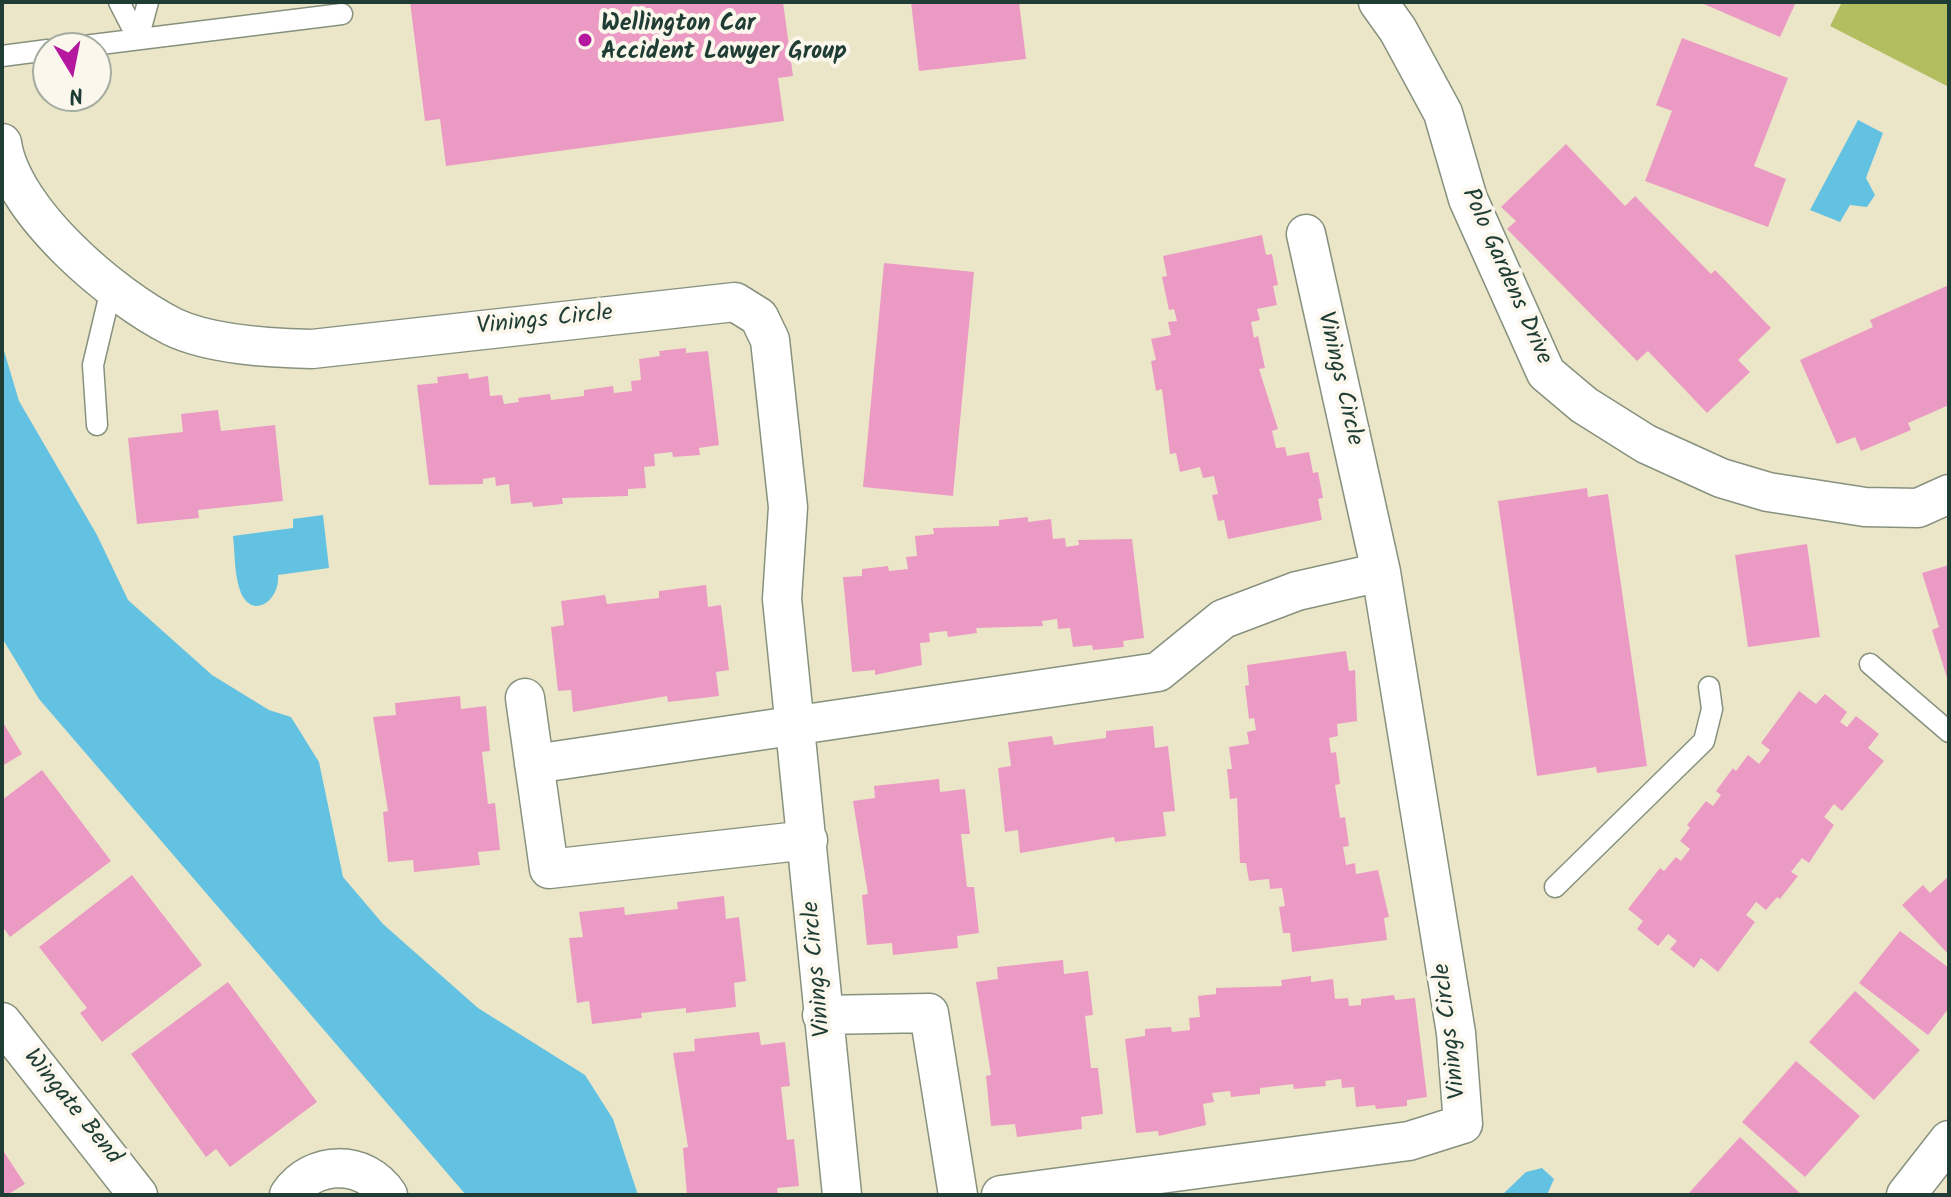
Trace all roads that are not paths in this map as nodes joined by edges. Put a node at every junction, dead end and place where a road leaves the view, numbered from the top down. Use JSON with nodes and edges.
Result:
{"nodes":[{"id":1,"x":119,"y":2,"type":"edge"},
{"id":2,"x":129,"y":2,"type":"edge"},
{"id":3,"x":137,"y":2,"type":"edge"},
{"id":4,"x":148,"y":2,"type":"edge"},
{"id":5,"x":1378,"y":2,"type":"edge"},
{"id":6,"x":342,"y":14,"type":"dead end"},
{"id":7,"x":138,"y":39,"type":"junction"},
{"id":8,"x":112,"y":42,"type":"edge"},
{"id":9,"x":32,"y":52,"type":"edge"},
{"id":10,"x":2,"y":56,"type":"edge"},
{"id":11,"x":2,"y":143,"type":"edge"},
{"id":12,"x":1306,"y":234,"type":"dead end"},
{"id":13,"x":112,"y":285,"type":"junction"},
{"id":14,"x":97,"y":425,"type":"dead end"},
{"id":15,"x":1949,"y":494,"type":"edge"},
{"id":16,"x":1381,"y":572,"type":"junction"},
{"id":17,"x":1870,"y":664,"type":"dead end"},
{"id":18,"x":1709,"y":687,"type":"dead end"},
{"id":19,"x":525,"y":698,"type":"dead end"},
{"id":20,"x":798,"y":727,"type":"junction"},
{"id":21,"x":1949,"y":732,"type":"edge"},
{"id":22,"x":534,"y":764,"type":"junction"},
{"id":23,"x":808,"y":840,"type":"junction"},
{"id":24,"x":1555,"y":887,"type":"dead end"},
{"id":25,"x":822,"y":1015,"type":"junction"},
{"id":26,"x":2,"y":1022,"type":"edge"},
{"id":27,"x":1949,"y":1140,"type":"edge"},
{"id":28,"x":138,"y":1195,"type":"edge"},
{"id":29,"x":289,"y":1195,"type":"edge"},
{"id":30,"x":388,"y":1195,"type":"edge"},
{"id":31,"x":843,"y":1195,"type":"edge"},
{"id":32,"x":958,"y":1195,"type":"edge"},
{"id":33,"x":1001,"y":1195,"type":"edge"},
{"id":34,"x":1906,"y":1195,"type":"edge"}],
"edges":[{"from":1,"to":7,"type":"lane"},
{"from":2,"to":7,"type":"lane"},
{"from":3,"to":7,"type":"lane"},
{"from":4,"to":7,"type":"lane"},
{"from":5,"to":15,"type":"street","name":"Polo Gardens Drive"},
{"from":6,"to":7,"type":"lane"},
{"from":7,"to":8,"type":"lane"},
{"from":9,"to":10,"type":"lane"},
{"from":11,"to":13,"type":"street","name":"Vinings Circle"},
{"from":12,"to":16,"type":"street","name":"Vinings Circle"},
{"from":13,"to":14,"type":"lane"},
{"from":13,"to":20,"type":"street","name":"Vinings Circle"},
{"from":16,"to":20,"type":"street"},
{"from":16,"to":33,"type":"street","name":"Vinings Circle"},
{"from":17,"to":21,"type":"lane"},
{"from":18,"to":24,"type":"lane"},
{"from":19,"to":22,"type":"street"},
{"from":20,"to":22,"type":"street"},
{"from":20,"to":23,"type":"street","name":"Vinings Circle"},
{"from":22,"to":23,"type":"street"},
{"from":23,"to":25,"type":"street","name":"Vinings Circle"},
{"from":25,"to":31,"type":"street","name":"Vinings Circle"},
{"from":25,"to":32,"type":"street"},
{"from":26,"to":28,"type":"street","name":"Wingate Bend"},
{"from":27,"to":34,"type":"street"},
{"from":29,"to":30,"type":"street"}]}
